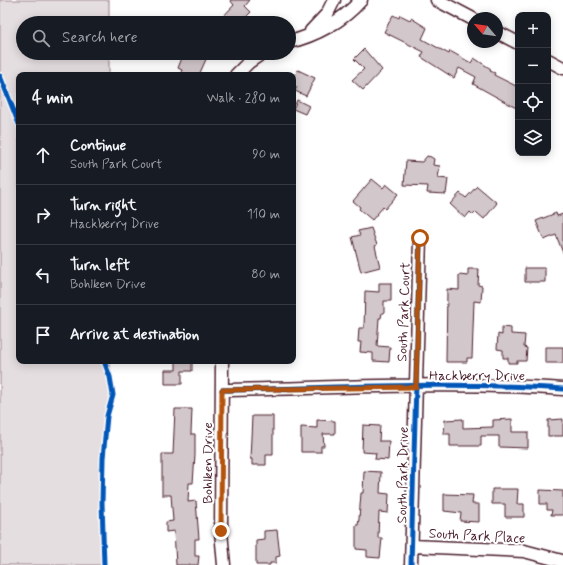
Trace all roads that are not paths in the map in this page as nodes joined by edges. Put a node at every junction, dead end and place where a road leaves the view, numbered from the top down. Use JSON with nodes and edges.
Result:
{"nodes":[{"id":1,"x":334,"y":0,"type":"edge"},
{"id":2,"x":361,"y":0,"type":"edge"},
{"id":3,"x":437,"y":0,"type":"edge"},
{"id":4,"x":467,"y":16,"type":"edge"},
{"id":5,"x":503,"y":35,"type":"edge"},
{"id":6,"x":303,"y":40,"type":"junction"},
{"id":7,"x":296,"y":41,"type":"edge"},
{"id":8,"x":515,"y":41,"type":"edge"},
{"id":9,"x":252,"y":60,"type":"edge"},
{"id":10,"x":551,"y":62,"type":"edge"},
{"id":11,"x":563,"y":68,"type":"edge"},
{"id":12,"x":239,"y":72,"type":"edge"},
{"id":13,"x":420,"y":238,"type":"dead end"},
{"id":14,"x":222,"y":364,"type":"edge"},
{"id":15,"x":416,"y":387,"type":"junction"},
{"id":16,"x":563,"y":389,"type":"edge"},
{"id":17,"x":222,"y":390,"type":"junction"},
{"id":18,"x":412,"y":546,"type":"junction"},
{"id":19,"x":562,"y":562,"type":"edge"},
{"id":20,"x":224,"y":565,"type":"edge"},
{"id":21,"x":411,"y":565,"type":"edge"}],
"edges":[{"from":1,"to":6,"type":"street"},
{"from":2,"to":6,"type":"street"},
{"from":3,"to":4,"type":"street"},
{"from":5,"to":8,"type":"street"},
{"from":6,"to":7,"type":"street"},
{"from":9,"to":12,"type":"street"},
{"from":10,"to":11,"type":"street"},
{"from":13,"to":15,"type":"street","name":"South Park Court"},
{"from":14,"to":17,"type":"street","name":"Bohlken Drive"},
{"from":15,"to":16,"type":"street","name":"Hackberry Drive"},
{"from":15,"to":17,"type":"street","name":"Hackberry Drive"},
{"from":15,"to":18,"type":"street","name":"South Park Drive"},
{"from":17,"to":20,"type":"street","name":"Bohlken Drive"},
{"from":18,"to":19,"type":"street","name":"South Park Place"},
{"from":18,"to":21,"type":"street","name":"South Park Drive"}]}
